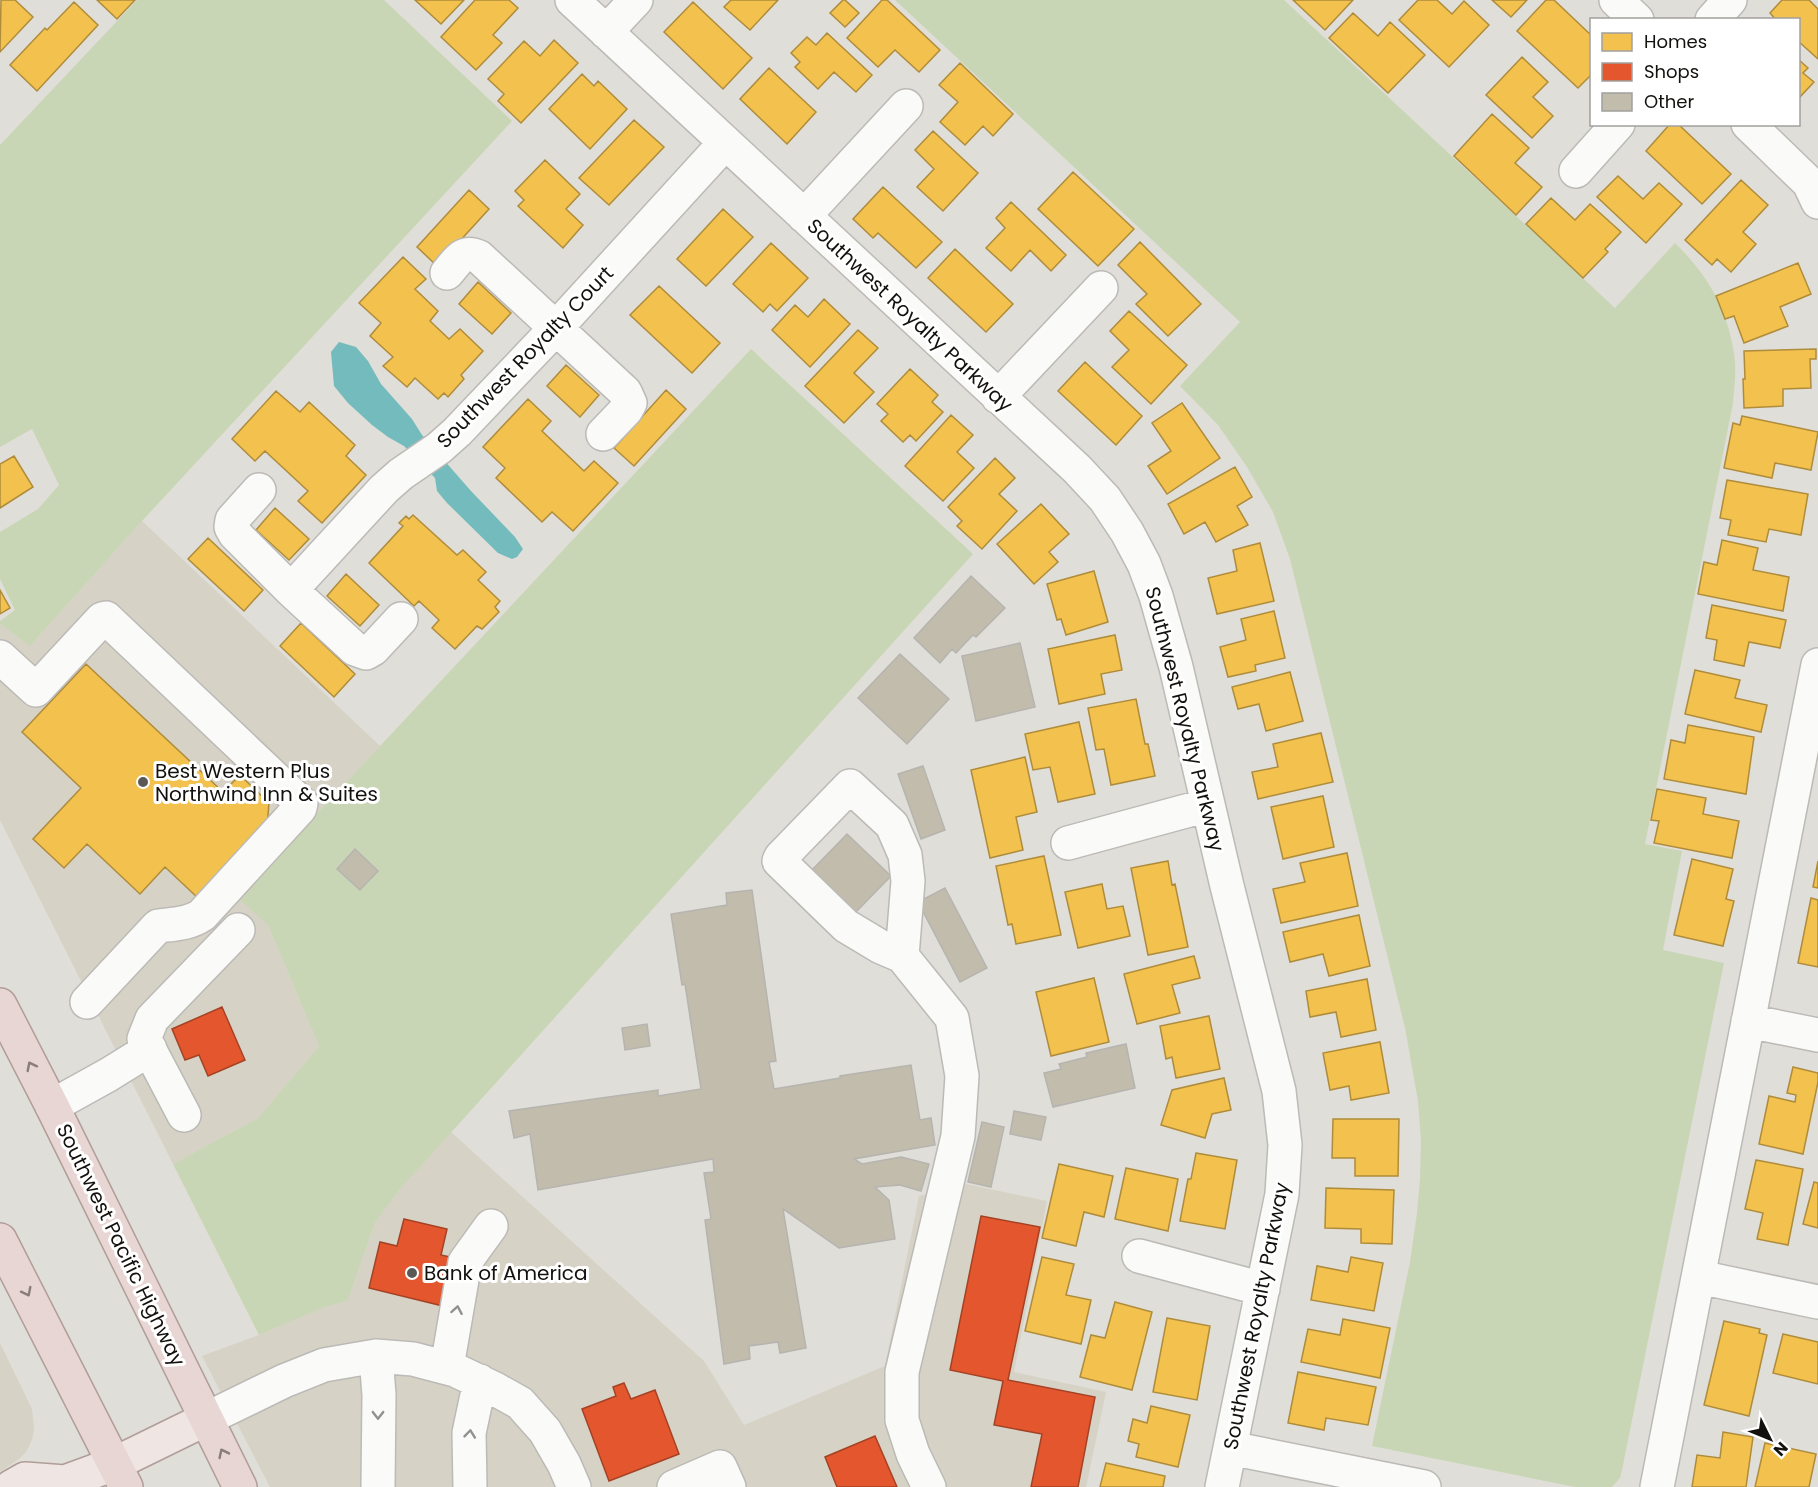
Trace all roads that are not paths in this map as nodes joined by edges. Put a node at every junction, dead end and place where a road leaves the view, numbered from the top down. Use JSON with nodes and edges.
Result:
{"nodes":[{"id":1,"x":572,"y":0,"type":"edge"},
{"id":2,"x":636,"y":0,"type":"edge"},
{"id":3,"x":1616,"y":0,"type":"edge"},
{"id":4,"x":1730,"y":0,"type":"edge"},
{"id":5,"x":1635,"y":18,"type":"edge"},
{"id":6,"x":1714,"y":18,"type":"edge"},
{"id":7,"x":606,"y":32,"type":"junction"},
{"id":8,"x":906,"y":106,"type":"dead end"},
{"id":9,"x":1616,"y":126,"type":"edge"},
{"id":10,"x":1750,"y":126,"type":"edge"},
{"id":11,"x":725,"y":143,"type":"junction"},
{"id":12,"x":1576,"y":171,"type":"dead end"},
{"id":13,"x":1818,"y":202,"type":"edge"},
{"id":14,"x":804,"y":216,"type":"junction"},
{"id":15,"x":447,"y":273,"type":"dead end"},
{"id":16,"x":1101,"y":288,"type":"dead end"},
{"id":17,"x":556,"y":328,"type":"junction"},
{"id":18,"x":998,"y":397,"type":"junction"},
{"id":19,"x":603,"y":434,"type":"dead end"},
{"id":20,"x":259,"y":490,"type":"dead end"},
{"id":21,"x":291,"y":590,"type":"junction"},
{"id":22,"x":400,"y":619,"type":"dead end"},
{"id":23,"x":0,"y":657,"type":"edge"},
{"id":24,"x":1818,"y":665,"type":"edge"},
{"id":25,"x":1809,"y":754,"type":"edge"},
{"id":26,"x":1208,"y":805,"type":"junction"},
{"id":27,"x":1068,"y":843,"type":"dead end"},
{"id":28,"x":238,"y":930,"type":"dead end"},
{"id":29,"x":902,"y":956,"type":"junction"},
{"id":30,"x":87,"y":1002,"type":"dead end"},
{"id":31,"x":0,"y":1005,"type":"edge"},
{"id":32,"x":1748,"y":1021,"type":"junction"},
{"id":33,"x":1818,"y":1035,"type":"edge"},
{"id":34,"x":150,"y":1049,"type":"junction"},
{"id":35,"x":52,"y":1106,"type":"junction"},
{"id":36,"x":184,"y":1115,"type":"dead end"},
{"id":37,"x":491,"y":1226,"type":"dead end"},
{"id":38,"x":0,"y":1240,"type":"edge"},
{"id":39,"x":1139,"y":1256,"type":"dead end"},
{"id":40,"x":1699,"y":1277,"type":"junction"},
{"id":41,"x":1263,"y":1288,"type":"junction"},
{"id":42,"x":1818,"y":1302,"type":"edge"},
{"id":43,"x":376,"y":1356,"type":"junction"},
{"id":44,"x":447,"y":1367,"type":"junction"},
{"id":45,"x":480,"y":1381,"type":"junction"},
{"id":46,"x":206,"y":1419,"type":"junction"},
{"id":47,"x":1230,"y":1448,"type":"junction"},
{"id":48,"x":120,"y":1475,"type":"edge"},
{"id":49,"x":63,"y":1484,"type":"edge"},
{"id":50,"x":11,"y":1487,"type":"edge"},
{"id":51,"x":240,"y":1487,"type":"edge"},
{"id":52,"x":378,"y":1487,"type":"edge"},
{"id":53,"x":470,"y":1487,"type":"edge"},
{"id":54,"x":574,"y":1487,"type":"edge"},
{"id":55,"x":674,"y":1487,"type":"edge"},
{"id":56,"x":729,"y":1487,"type":"edge"},
{"id":57,"x":929,"y":1487,"type":"edge"},
{"id":58,"x":1222,"y":1487,"type":"edge"},
{"id":59,"x":1424,"y":1487,"type":"edge"},
{"id":60,"x":1657,"y":1487,"type":"edge"}],
"edges":[{"from":1,"to":7,"type":"street","name":"Southwest Royalty Parkway"},
{"from":2,"to":7,"type":"street"},
{"from":3,"to":5,"type":"street"},
{"from":4,"to":6,"type":"street"},
{"from":7,"to":11,"type":"street","name":"Southwest Royalty Parkway"},
{"from":8,"to":14,"type":"street"},
{"from":9,"to":12,"type":"street"},
{"from":10,"to":13,"type":"street"},
{"from":11,"to":14,"type":"street","name":"Southwest Royalty Parkway"},
{"from":11,"to":17,"type":"street","name":"Southwest Royalty Court"},
{"from":14,"to":18,"type":"street","name":"Southwest Royalty Parkway"},
{"from":15,"to":17,"type":"street"},
{"from":16,"to":18,"type":"street"},
{"from":17,"to":19,"type":"street"},
{"from":17,"to":21,"type":"street","name":"Southwest Royalty Court"},
{"from":18,"to":26,"type":"street","name":"Southwest Royalty Parkway"},
{"from":20,"to":21,"type":"street"},
{"from":21,"to":22,"type":"street"},
{"from":23,"to":30,"type":"street"},
{"from":24,"to":25,"type":"street"},
{"from":25,"to":32,"type":"street"},
{"from":26,"to":27,"type":"street"},
{"from":26,"to":41,"type":"street","name":"Southwest Royalty Parkway"},
{"from":28,"to":34,"type":"street"},
{"from":29,"to":29,"type":"street"},
{"from":29,"to":57,"type":"street"},
{"from":35,"to":31,"type":"highway","name":"Southwest Pacific Highway","one_way":true},
{"from":32,"to":33,"type":"street"},
{"from":32,"to":40,"type":"street"},
{"from":34,"to":35,"type":"street"},
{"from":34,"to":36,"type":"street"},
{"from":35,"to":46,"type":"highway","name":"Southwest Pacific Highway"},
{"from":44,"to":37,"type":"street","one_way":true},
{"from":38,"to":48,"type":"highway","one_way":true},
{"from":39,"to":41,"type":"street"},
{"from":40,"to":42,"type":"street"},
{"from":40,"to":60,"type":"street"},
{"from":41,"to":47,"type":"street","name":"Southwest Royalty Parkway"},
{"from":43,"to":44,"type":"street"},
{"from":43,"to":46,"type":"street"},
{"from":43,"to":52,"type":"street","one_way":true},
{"from":44,"to":45,"type":"street"},
{"from":53,"to":45,"type":"street","one_way":true},
{"from":45,"to":54,"type":"street"},
{"from":46,"to":48,"type":"main road"},
{"from":51,"to":46,"type":"highway","name":"Southwest Pacific Highway","one_way":true},
{"from":47,"to":58,"type":"street","name":"Southwest Royalty Parkway"},
{"from":47,"to":59,"type":"street"},
{"from":48,"to":49,"type":"main road"},
{"from":49,"to":50,"type":"main road"},
{"from":55,"to":56,"type":"street"}]}
